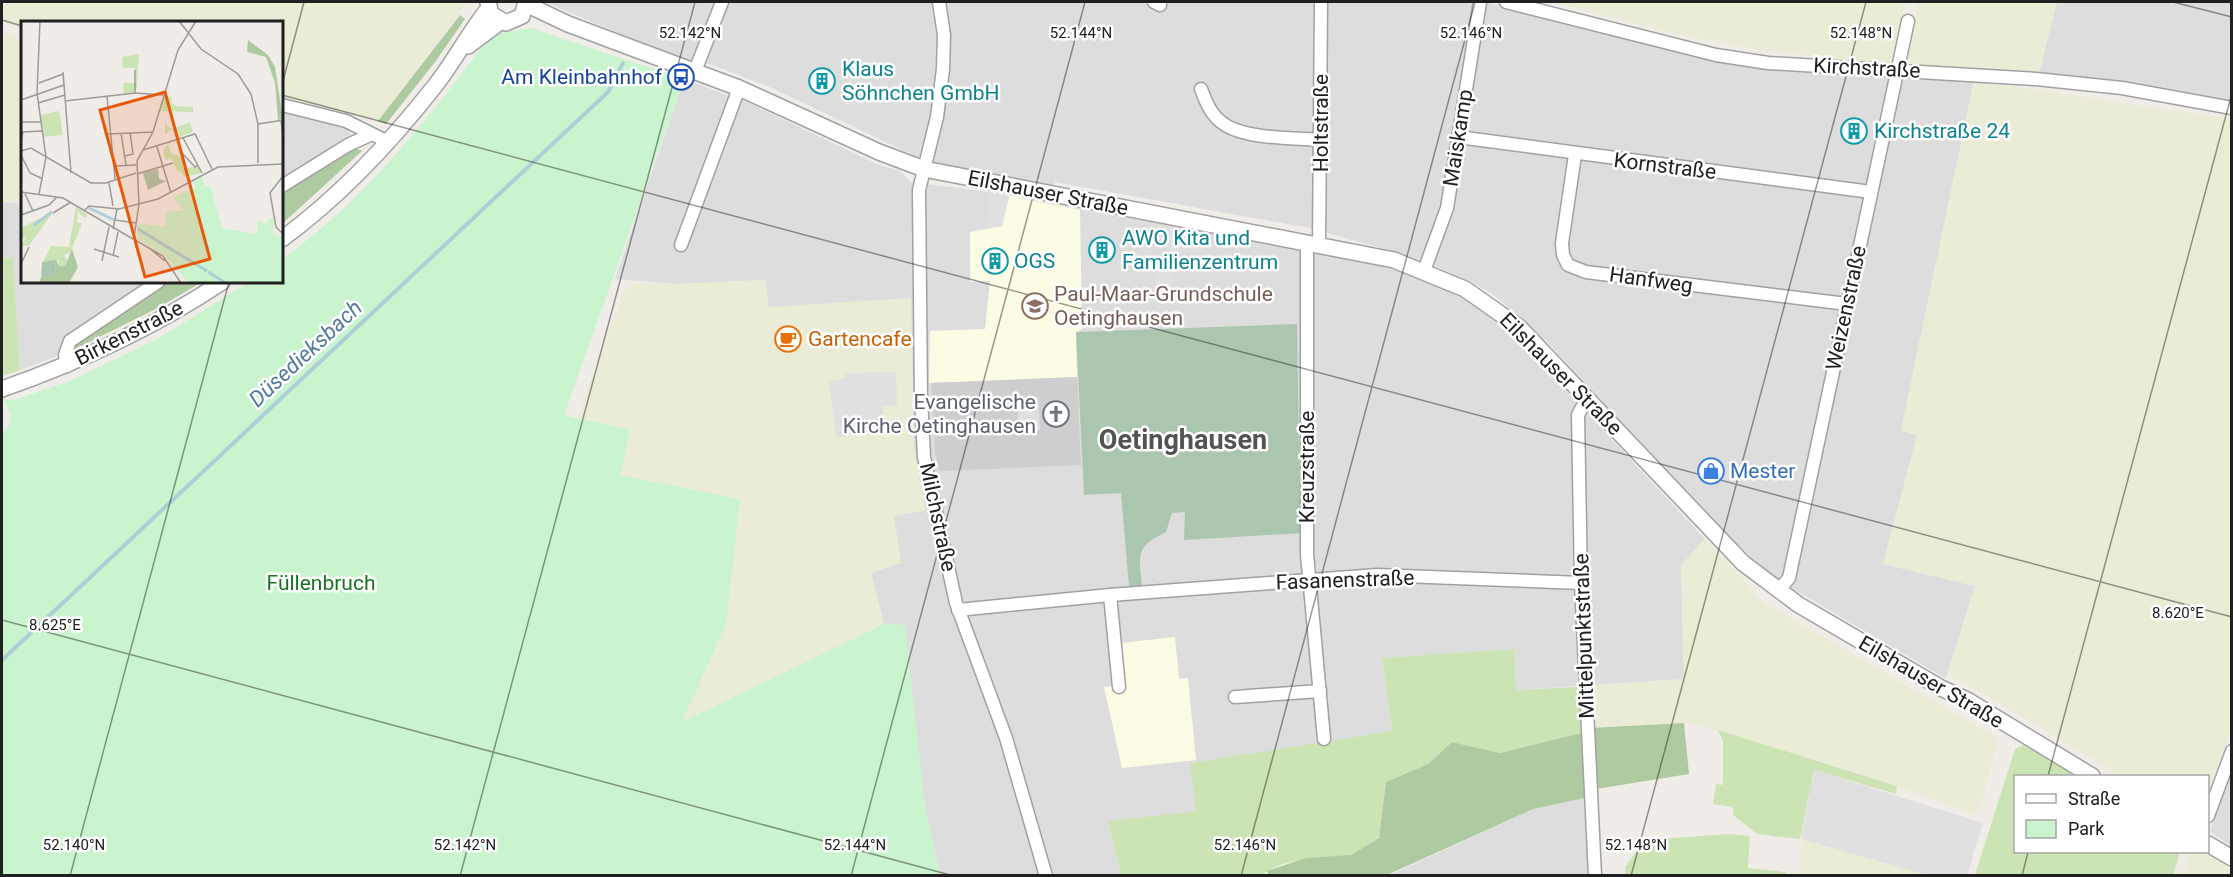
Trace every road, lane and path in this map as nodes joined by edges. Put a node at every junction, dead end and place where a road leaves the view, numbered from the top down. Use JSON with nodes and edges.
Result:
{"nodes":[{"id":1,"x":722,"y":2,"type":"edge"},
{"id":2,"x":939,"y":2,"type":"edge"},
{"id":3,"x":1321,"y":2,"type":"edge"},
{"id":4,"x":1479,"y":2,"type":"edge"},
{"id":5,"x":1506,"y":2,"type":"edge"},
{"id":6,"x":488,"y":5,"type":"edge"},
{"id":7,"x":525,"y":7,"type":"edge"},
{"id":8,"x":1908,"y":21,"type":"dead end"},
{"id":9,"x":500,"y":22,"type":"junction"},
{"id":10,"x":461,"y":52,"type":"junction"},
{"id":11,"x":1897,"y":70,"type":"junction"},
{"id":12,"x":695,"y":71,"type":"junction"},
{"id":13,"x":740,"y":88,"type":"junction"},
{"id":14,"x":1201,"y":89,"type":"dead end"},
{"id":15,"x":284,"y":106,"type":"edge"},
{"id":16,"x":2232,"y":108,"type":"edge"},
{"id":17,"x":372,"y":134,"type":"junction"},
{"id":18,"x":1458,"y":137,"type":"junction"},
{"id":19,"x":1321,"y":140,"type":"junction"},
{"id":20,"x":387,"y":142,"type":"junction"},
{"id":21,"x":1575,"y":155,"type":"junction"},
{"id":22,"x":924,"y":169,"type":"junction"},
{"id":23,"x":284,"y":185,"type":"edge"},
{"id":24,"x":1871,"y":192,"type":"junction"},
{"id":25,"x":284,"y":237,"type":"edge"},
{"id":26,"x":1313,"y":243,"type":"junction"},
{"id":27,"x":681,"y":245,"type":"dead end"},
{"id":28,"x":1424,"y":271,"type":"junction"},
{"id":29,"x":155,"y":284,"type":"edge"},
{"id":30,"x":219,"y":284,"type":"edge"},
{"id":31,"x":1847,"y":304,"type":"junction"},
{"id":32,"x":67,"y":366,"type":"junction"},
{"id":33,"x":2,"y":389,"type":"edge"},
{"id":34,"x":1587,"y":398,"type":"junction"},
{"id":35,"x":1309,"y":580,"type":"junction"},
{"id":36,"x":1581,"y":583,"type":"junction"},
{"id":37,"x":1778,"y":591,"type":"junction"},
{"id":38,"x":1110,"y":595,"type":"junction"},
{"id":39,"x":958,"y":610,"type":"junction"},
{"id":40,"x":1119,"y":687,"type":"dead end"},
{"id":41,"x":1320,"y":691,"type":"junction"},
{"id":42,"x":1235,"y":697,"type":"dead end"},
{"id":43,"x":1324,"y":739,"type":"dead end"},
{"id":44,"x":2232,"y":751,"type":"edge"},
{"id":45,"x":2089,"y":775,"type":"edge"},
{"id":46,"x":2209,"y":813,"type":"edge"},
{"id":47,"x":2209,"y":845,"type":"edge"},
{"id":48,"x":2232,"y":858,"type":"edge"},
{"id":49,"x":1046,"y":876,"type":"edge"},
{"id":50,"x":1595,"y":876,"type":"edge"}],
"edges":[{"from":1,"to":12,"type":"street"},
{"from":2,"to":22,"type":"street","name":"Milchstraße"},
{"from":3,"to":19,"type":"street","name":"Holtstraße"},
{"from":4,"to":18,"type":"street","name":"Maiskamp"},
{"from":5,"to":11,"type":"street","name":"Kirchstraße"},
{"from":6,"to":9,"type":"street"},
{"from":6,"to":10,"type":"street"},
{"from":7,"to":9,"type":"street"},
{"from":7,"to":12,"type":"street","name":"Eilshauser Straße"},
{"from":8,"to":11,"type":"street","name":"Weizenstraße"},
{"from":9,"to":10,"type":"street"},
{"from":10,"to":20,"type":"street"},
{"from":11,"to":16,"type":"street","name":"Kirchstraße"},
{"from":11,"to":24,"type":"street","name":"Weizenstraße"},
{"from":12,"to":13,"type":"street","name":"Eilshauser Straße"},
{"from":13,"to":22,"type":"street","name":"Eilshauser Straße"},
{"from":13,"to":27,"type":"street"},
{"from":14,"to":19,"type":"street"},
{"from":15,"to":17,"type":"street"},
{"from":17,"to":20,"type":"street"},
{"from":17,"to":23,"type":"street"},
{"from":18,"to":21,"type":"street","name":"Kornstraße"},
{"from":18,"to":28,"type":"street","name":"Maiskamp"},
{"from":19,"to":26,"type":"street","name":"Holtstraße"},
{"from":20,"to":25,"type":"street"},
{"from":21,"to":24,"type":"street","name":"Kornstraße"},
{"from":21,"to":31,"type":"street","name":"Hanfweg"},
{"from":22,"to":26,"type":"street","name":"Eilshauser Straße"},
{"from":22,"to":39,"type":"street","name":"Milchstraße"},
{"from":24,"to":31,"type":"street","name":"Weizenstraße"},
{"from":26,"to":28,"type":"street","name":"Eilshauser Straße"},
{"from":26,"to":35,"type":"street","name":"Kreuzstraße"},
{"from":28,"to":34,"type":"street","name":"Eilshauser Straße"},
{"from":29,"to":32,"type":"street","name":"Birkenstraße"},
{"from":30,"to":32,"type":"street","name":"Birkenstraße"},
{"from":31,"to":37,"type":"street","name":"Weizenstraße"},
{"from":32,"to":33,"type":"street","name":"Birkenstraße"},
{"from":34,"to":36,"type":"street","name":"Mittelpunktstraße"},
{"from":34,"to":37,"type":"street","name":"Eilshauser Straße"},
{"from":35,"to":36,"type":"street","name":"Fasanenstraße"},
{"from":35,"to":38,"type":"street","name":"Fasanenstraße"},
{"from":35,"to":41,"type":"street","name":"Kreuzstraße"},
{"from":36,"to":50,"type":"street","name":"Mittelpunktstraße"},
{"from":37,"to":45,"type":"street","name":"Eilshauser Straße"},
{"from":38,"to":39,"type":"street","name":"Fasanenstraße"},
{"from":38,"to":40,"type":"street"},
{"from":39,"to":49,"type":"street","name":"Milchstraße"},
{"from":41,"to":42,"type":"street"},
{"from":41,"to":43,"type":"street","name":"Kreuzstraße"},
{"from":44,"to":46,"type":"street"},
{"from":47,"to":48,"type":"street"}]}
